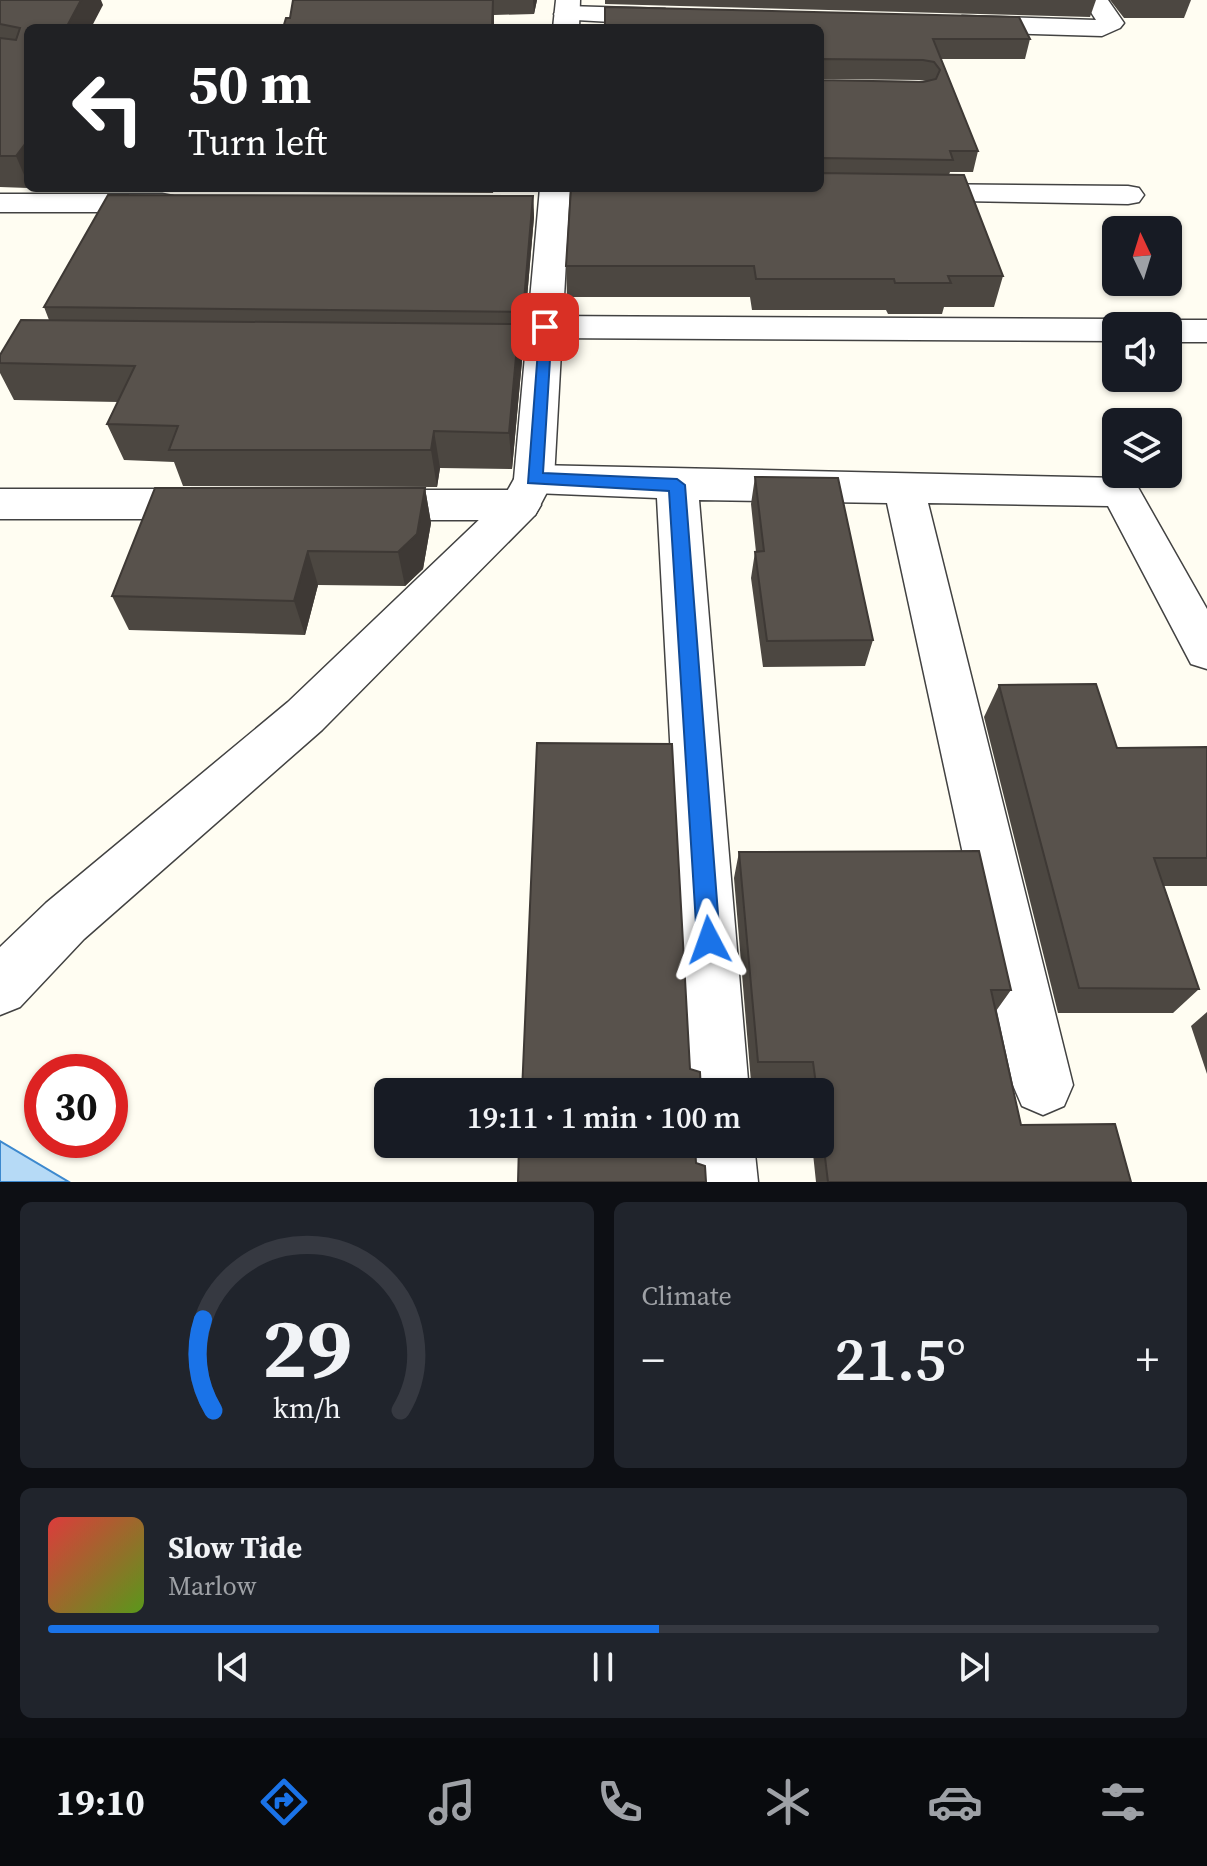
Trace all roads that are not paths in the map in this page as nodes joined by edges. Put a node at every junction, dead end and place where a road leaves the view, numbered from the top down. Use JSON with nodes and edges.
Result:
{"nodes":[{"id":1,"x":1095,"y":0,"type":"edge"},
{"id":2,"x":567,"y":14,"type":"edge"},
{"id":3,"x":693,"y":17,"type":"edge"},
{"id":4,"x":929,"y":23,"type":"edge"},
{"id":5,"x":889,"y":192,"type":"edge"},
{"id":6,"x":554,"y":195,"type":"edge"},
{"id":7,"x":1128,"y":195,"type":"dead end"},
{"id":8,"x":0,"y":203,"type":"edge"},
{"id":9,"x":190,"y":204,"type":"edge"},
{"id":10,"x":1102,"y":330,"type":"edge"},
{"id":11,"x":1182,"y":331,"type":"edge"},
{"id":12,"x":1207,"y":331,"type":"edge"},
{"id":13,"x":533,"y":340,"type":"junction"},
{"id":14,"x":677,"y":485,"type":"junction"},
{"id":15,"x":904,"y":489,"type":"junction"},
{"id":16,"x":527,"y":492,"type":"junction"},
{"id":17,"x":0,"y":504,"type":"edge"},
{"id":18,"x":252,"y":504,"type":"edge"},
{"id":19,"x":331,"y":505,"type":"edge"},
{"id":20,"x":1207,"y":651,"type":"edge"},
{"id":21,"x":0,"y":987,"type":"edge"},
{"id":22,"x":718,"y":1078,"type":"edge"},
{"id":23,"x":1043,"y":1085,"type":"dead end"},
{"id":24,"x":724,"y":1158,"type":"edge"},
{"id":25,"x":726,"y":1182,"type":"edge"}],
"edges":[{"from":1,"to":4,"type":"street"},
{"from":2,"to":3,"type":"street"},
{"from":5,"to":7,"type":"street"},
{"from":6,"to":13,"type":"street"},
{"from":8,"to":9,"type":"street"},
{"from":10,"to":13,"type":"street"},
{"from":11,"to":12,"type":"street"},
{"from":13,"to":16,"type":"street"},
{"from":14,"to":15,"type":"street"},
{"from":14,"to":16,"type":"street"},
{"from":14,"to":22,"type":"street"},
{"from":15,"to":20,"type":"street"},
{"from":15,"to":23,"type":"street"},
{"from":16,"to":19,"type":"street"},
{"from":16,"to":21,"type":"street"},
{"from":17,"to":18,"type":"street"},
{"from":24,"to":25,"type":"street"}]}
